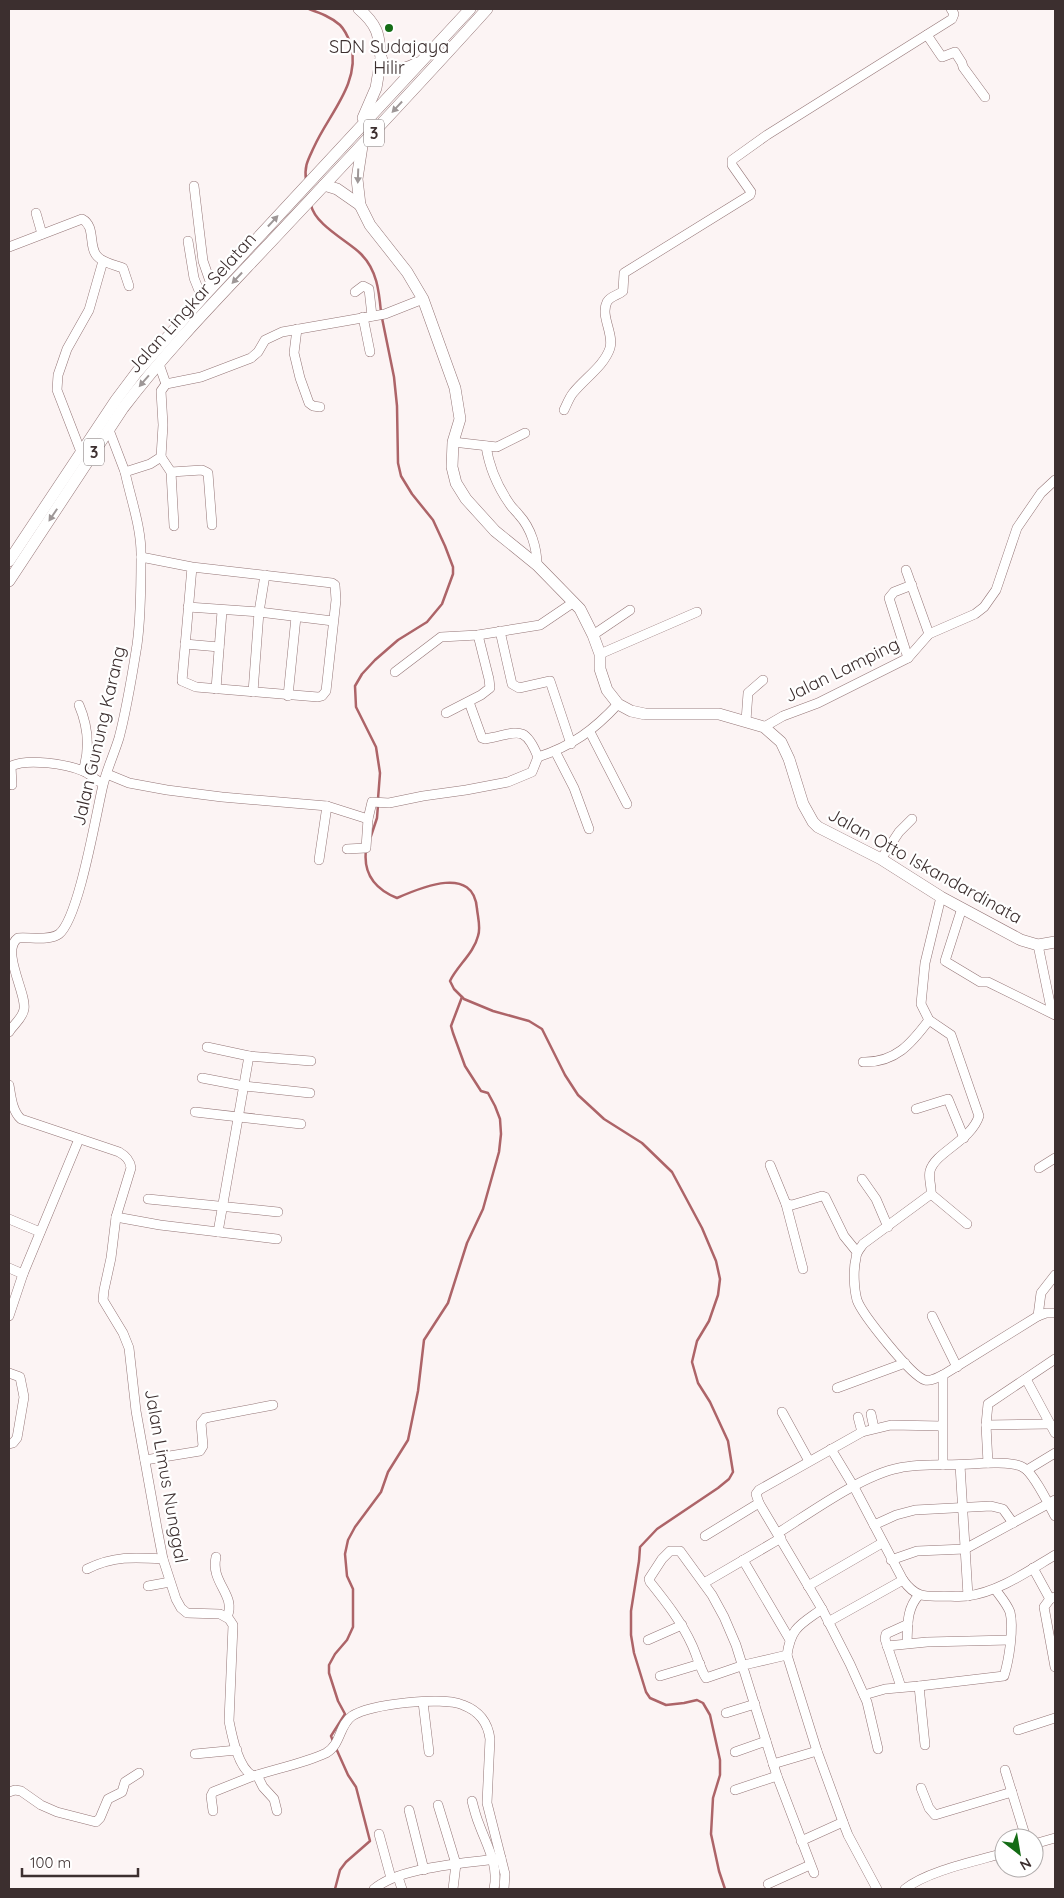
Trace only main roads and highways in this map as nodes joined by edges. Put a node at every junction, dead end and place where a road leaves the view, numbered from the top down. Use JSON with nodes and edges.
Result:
{"nodes":[{"id":1,"x":358,"y":9,"type":"edge"},
{"id":2,"x":470,"y":9,"type":"edge"},
{"id":3,"x":487,"y":9,"type":"edge"},
{"id":4,"x":370,"y":13,"type":"edge"},
{"id":5,"x":381,"y":58,"type":"junction"},
{"id":6,"x":421,"y":61,"type":"junction"},
{"id":7,"x":355,"y":133,"type":"junction"},
{"id":8,"x":362,"y":146,"type":"junction"},
{"id":9,"x":324,"y":185,"type":"junction"},
{"id":10,"x":360,"y":205,"type":"junction"},
{"id":11,"x":9,"y":561,"type":"edge"},
{"id":12,"x":9,"y":581,"type":"edge"},
{"id":13,"x":1055,"y":942,"type":"edge"}],
"edges":[{"from":1,"to":4,"type":"main road"},
{"from":2,"to":6,"type":"main road","number":"3"},
{"from":3,"to":8,"type":"main road","name":"Jalan Lingkar Selatan","number":"3","one_way":true},
{"from":4,"to":5,"type":"main road"},
{"from":5,"to":6,"type":"main road"},
{"from":5,"to":7,"type":"main road"},
{"from":6,"to":7,"type":"main road","name":"Jalan Lingkar Selatan","number":"3"},
{"from":11,"to":7,"type":"main road","name":"Jalan Lingkar Selatan","number":"3","one_way":true},
{"from":8,"to":9,"type":"main road","name":"Jalan Lingkar Selatan","number":"3"},
{"from":8,"to":10,"type":"main road","one_way":true},
{"from":9,"to":10,"type":"main road"},
{"from":9,"to":12,"type":"main road","name":"Jalan Lingkar Selatan","number":"3","one_way":true},
{"from":10,"to":13,"type":"main road","name":"Jalan Otto Iskandardinata"}]}
